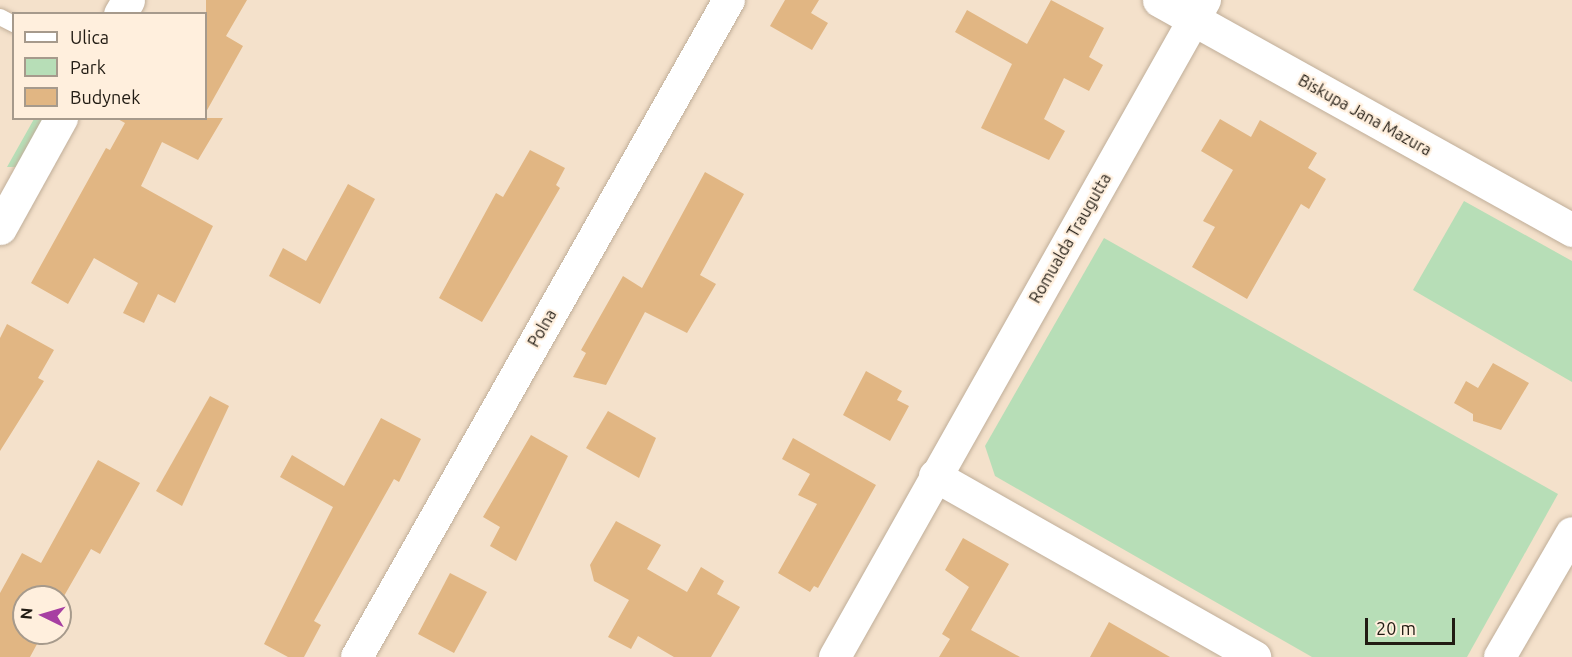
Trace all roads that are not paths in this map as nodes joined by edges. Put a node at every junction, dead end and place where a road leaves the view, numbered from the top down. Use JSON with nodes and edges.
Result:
{"nodes":[{"id":1,"x":729,"y":0,"type":"edge"},
{"id":2,"x":1159,"y":0,"type":"edge"},
{"id":3,"x":1200,"y":10,"type":"edge"},
{"id":4,"x":61,"y":120,"type":"edge"},
{"id":5,"x":0,"y":228,"type":"edge"},
{"id":6,"x":1572,"y":230,"type":"edge"},
{"id":7,"x":935,"y":476,"type":"junction"},
{"id":8,"x":1572,"y":533,"type":"edge"},
{"id":9,"x":357,"y":657,"type":"edge"},
{"id":10,"x":835,"y":657,"type":"edge"},
{"id":11,"x":1255,"y":657,"type":"edge"},
{"id":12,"x":1500,"y":657,"type":"edge"}],
"edges":[{"from":1,"to":9,"type":"street","name":"Polna"},
{"from":2,"to":3,"type":"street","name":"Biskupa Jana Mazura"},
{"from":3,"to":6,"type":"street","name":"Biskupa Jana Mazura"},
{"from":3,"to":7,"type":"street","name":"Romualda Traugutta"},
{"from":4,"to":5,"type":"street"},
{"from":7,"to":10,"type":"street","name":"Romualda Traugutta"},
{"from":7,"to":11,"type":"street"},
{"from":8,"to":12,"type":"street"}]}
